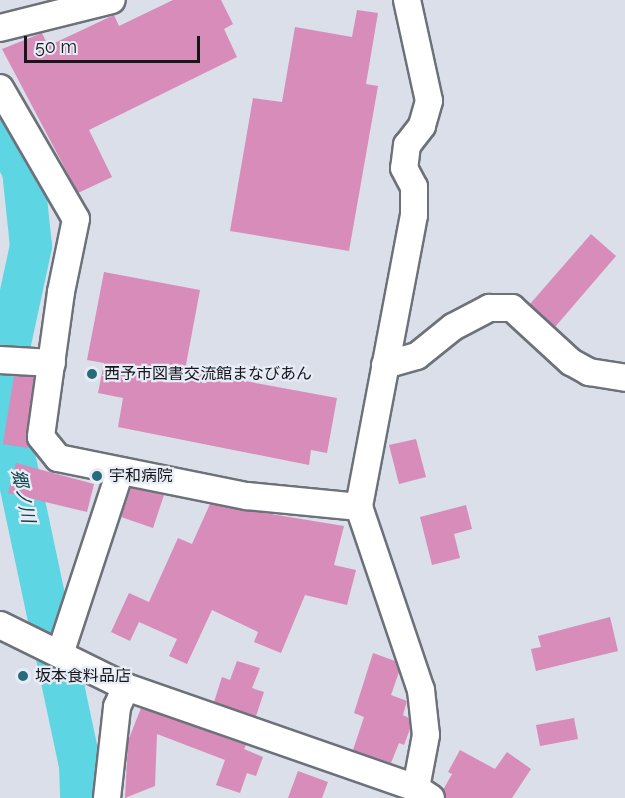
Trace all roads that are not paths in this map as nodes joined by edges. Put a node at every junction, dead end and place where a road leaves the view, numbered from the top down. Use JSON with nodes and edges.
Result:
{"nodes":[{"id":1,"x":112,"y":0,"type":"edge"},
{"id":2,"x":407,"y":0,"type":"edge"},
{"id":3,"x":0,"y":28,"type":"edge"},
{"id":4,"x":0,"y":88,"type":"edge"},
{"id":5,"x":0,"y":360,"type":"edge"},
{"id":6,"x":52,"y":363,"type":"junction"},
{"id":7,"x":385,"y":365,"type":"junction"},
{"id":8,"x":625,"y":378,"type":"edge"},
{"id":9,"x":120,"y":472,"type":"junction"},
{"id":10,"x":359,"y":507,"type":"junction"},
{"id":11,"x":0,"y":625,"type":"edge"},
{"id":12,"x":60,"y":654,"type":"junction"},
{"id":13,"x":126,"y":687,"type":"junction"},
{"id":14,"x":424,"y":793,"type":"edge"},
{"id":15,"x":107,"y":798,"type":"edge"}],
"edges":[{"from":1,"to":3,"type":"street"},
{"from":2,"to":7,"type":"street"},
{"from":4,"to":6,"type":"street"},
{"from":5,"to":6,"type":"street"},
{"from":6,"to":9,"type":"street"},
{"from":7,"to":8,"type":"street"},
{"from":7,"to":10,"type":"street"},
{"from":9,"to":10,"type":"street"},
{"from":9,"to":12,"type":"street"},
{"from":10,"to":14,"type":"street"},
{"from":11,"to":12,"type":"street"},
{"from":12,"to":13,"type":"street"},
{"from":13,"to":14,"type":"street"},
{"from":13,"to":15,"type":"street"}]}
